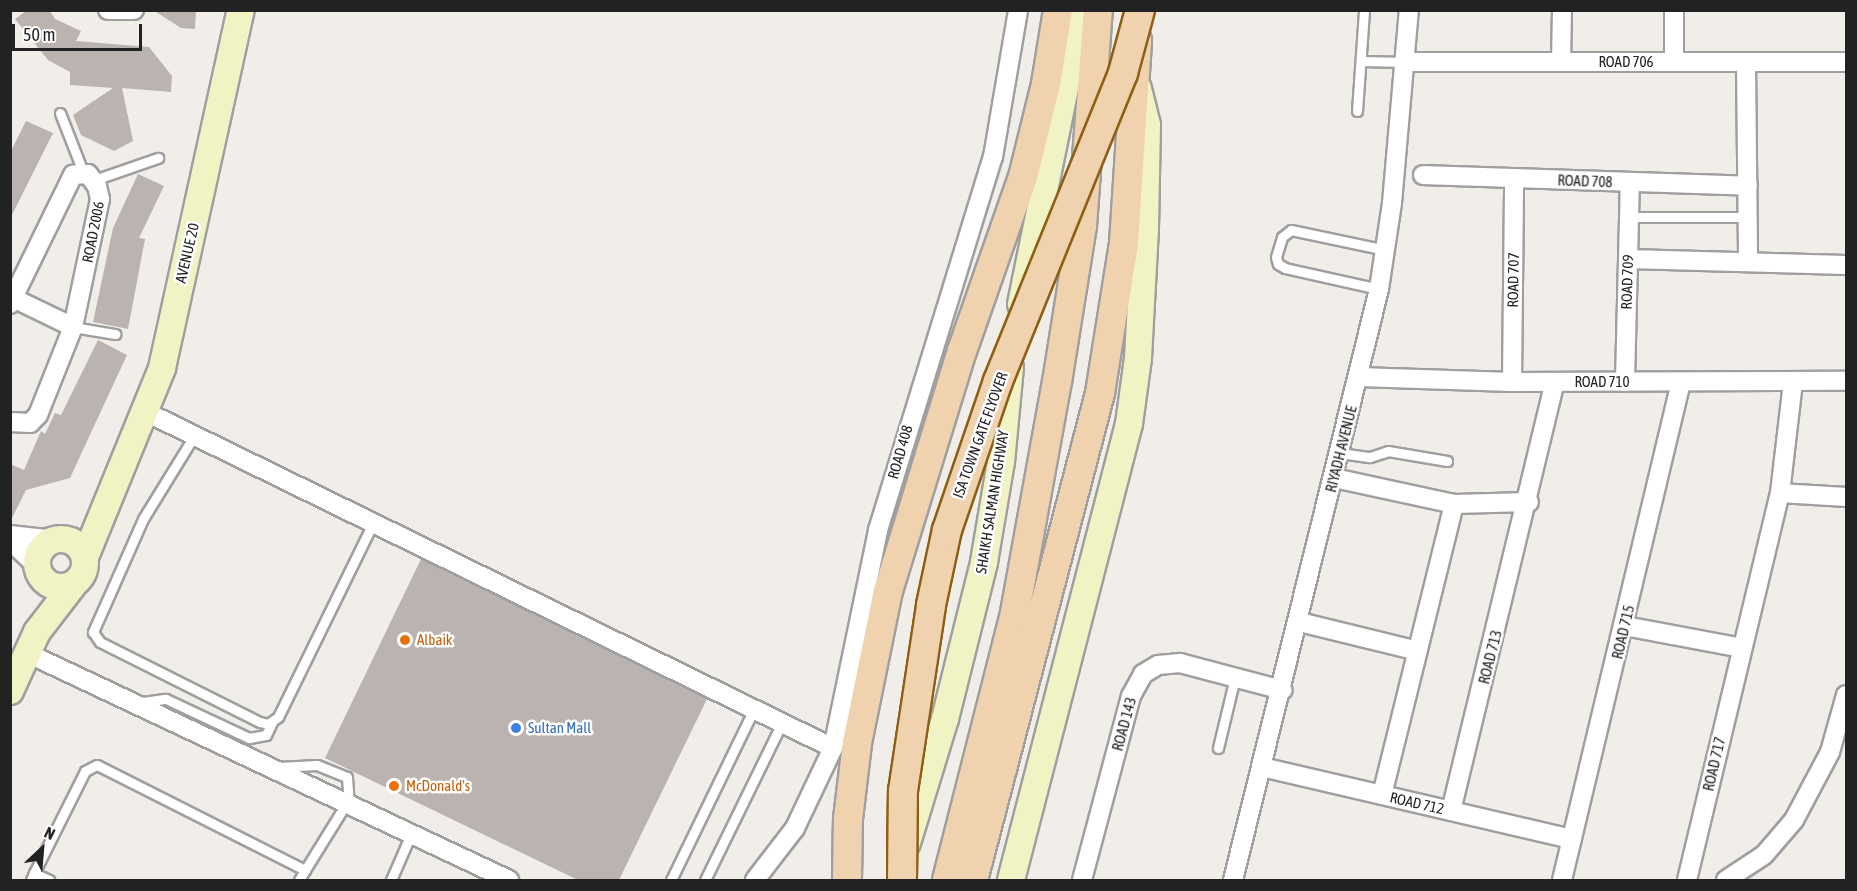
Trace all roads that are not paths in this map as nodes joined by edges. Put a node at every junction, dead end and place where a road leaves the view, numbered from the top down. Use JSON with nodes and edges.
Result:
{"nodes":[{"id":1,"x":108,"y":10,"type":"edge"},
{"id":2,"x":134,"y":10,"type":"edge"},
{"id":3,"x":242,"y":10,"type":"edge"},
{"id":4,"x":1018,"y":10,"type":"edge"},
{"id":5,"x":1058,"y":10,"type":"edge"},
{"id":6,"x":1081,"y":10,"type":"edge"},
{"id":7,"x":1098,"y":10,"type":"edge"},
{"id":8,"x":1139,"y":10,"type":"edge"},
{"id":9,"x":1409,"y":10,"type":"edge"},
{"id":10,"x":1562,"y":10,"type":"edge"},
{"id":11,"x":1674,"y":10,"type":"edge"},
{"id":12,"x":1364,"y":12,"type":"dead end"},
{"id":13,"x":1361,"y":61,"type":"junction"},
{"id":14,"x":1406,"y":62,"type":"junction"},
{"id":15,"x":1561,"y":62,"type":"junction"},
{"id":16,"x":1674,"y":62,"type":"junction"},
{"id":17,"x":1746,"y":62,"type":"junction"},
{"id":18,"x":1846,"y":62,"type":"edge"},
{"id":19,"x":1136,"y":82,"type":"junction"},
{"id":20,"x":1357,"y":111,"type":"dead end"},
{"id":21,"x":60,"y":113,"type":"dead end"},
{"id":22,"x":158,"y":158,"type":"dead end"},
{"id":23,"x":1423,"y":175,"type":"dead end"},
{"id":24,"x":89,"y":176,"type":"junction"},
{"id":25,"x":1515,"y":178,"type":"junction"},
{"id":26,"x":1630,"y":183,"type":"junction"},
{"id":27,"x":1748,"y":186,"type":"junction"},
{"id":28,"x":1629,"y":217,"type":"junction"},
{"id":29,"x":1748,"y":217,"type":"junction"},
{"id":30,"x":1386,"y":250,"type":"junction"},
{"id":31,"x":1628,"y":259,"type":"junction"},
{"id":32,"x":1748,"y":260,"type":"junction"},
{"id":33,"x":1846,"y":265,"type":"edge"},
{"id":34,"x":1378,"y":289,"type":"junction"},
{"id":35,"x":12,"y":301,"type":"edge"},
{"id":36,"x":73,"y":327,"type":"junction"},
{"id":37,"x":116,"y":334,"type":"dead end"},
{"id":38,"x":1358,"y":377,"type":"junction"},
{"id":39,"x":1846,"y":381,"type":"edge"},
{"id":40,"x":1512,"y":382,"type":"junction"},
{"id":41,"x":1555,"y":382,"type":"junction"},
{"id":42,"x":1625,"y":382,"type":"junction"},
{"id":43,"x":1681,"y":382,"type":"junction"},
{"id":44,"x":1793,"y":382,"type":"junction"},
{"id":45,"x":144,"y":411,"type":"junction"},
{"id":46,"x":10,"y":422,"type":"edge"},
{"id":47,"x":194,"y":435,"type":"junction"},
{"id":48,"x":1340,"y":453,"type":"junction"},
{"id":49,"x":1447,"y":461,"type":"dead end"},
{"id":50,"x":1334,"y":478,"type":"junction"},
{"id":51,"x":112,"y":488,"type":"junction"},
{"id":52,"x":1780,"y":493,"type":"junction"},
{"id":53,"x":1846,"y":497,"type":"edge"},
{"id":54,"x":1528,"y":502,"type":"junction"},
{"id":55,"x":1454,"y":504,"type":"junction"},
{"id":56,"x":373,"y":523,"type":"junction"},
{"id":57,"x":10,"y":535,"type":"edge"},
{"id":58,"x":58,"y":539,"type":"junction"},
{"id":59,"x":10,"y":542,"type":"edge"},
{"id":60,"x":85,"y":558,"type":"junction"},
{"id":61,"x":38,"y":570,"type":"junction"},
{"id":62,"x":74,"y":584,"type":"junction"},
{"id":63,"x":1299,"y":622,"type":"junction"},
{"id":64,"x":1625,"y":626,"type":"junction"},
{"id":65,"x":32,"y":642,"type":"junction"},
{"id":66,"x":1742,"y":648,"type":"junction"},
{"id":67,"x":1418,"y":651,"type":"junction"},
{"id":68,"x":1235,"y":677,"type":"junction"},
{"id":69,"x":1282,"y":690,"type":"junction"},
{"id":70,"x":10,"y":691,"type":"edge"},
{"id":71,"x":1846,"y":694,"type":"edge"},
{"id":72,"x":134,"y":703,"type":"junction"},
{"id":73,"x":754,"y":709,"type":"junction"},
{"id":74,"x":272,"y":722,"type":"junction"},
{"id":75,"x":782,"y":723,"type":"junction"},
{"id":76,"x":833,"y":747,"type":"junction"},
{"id":77,"x":1218,"y":748,"type":"dead end"},
{"id":78,"x":270,"y":767,"type":"junction"},
{"id":79,"x":1262,"y":767,"type":"junction"},
{"id":80,"x":1382,"y":795,"type":"junction"},
{"id":81,"x":347,"y":805,"type":"junction"},
{"id":82,"x":1451,"y":811,"type":"junction"},
{"id":83,"x":411,"y":834,"type":"junction"},
{"id":84,"x":1572,"y":839,"type":"junction"},
{"id":85,"x":305,"y":870,"type":"junction"},
{"id":86,"x":32,"y":877,"type":"edge"},
{"id":87,"x":49,"y":880,"type":"edge"},
{"id":88,"x":299,"y":880,"type":"edge"},
{"id":89,"x":391,"y":880,"type":"edge"},
{"id":90,"x":509,"y":880,"type":"edge"},
{"id":91,"x":671,"y":880,"type":"edge"},
{"id":92,"x":705,"y":880,"type":"edge"},
{"id":93,"x":755,"y":880,"type":"edge"},
{"id":94,"x":847,"y":880,"type":"edge"},
{"id":95,"x":895,"y":880,"type":"edge"},
{"id":96,"x":902,"y":880,"type":"edge"},
{"id":97,"x":947,"y":880,"type":"edge"},
{"id":98,"x":973,"y":880,"type":"edge"},
{"id":99,"x":1011,"y":880,"type":"edge"},
{"id":100,"x":1082,"y":880,"type":"edge"},
{"id":101,"x":1233,"y":880,"type":"edge"},
{"id":102,"x":1562,"y":880,"type":"edge"},
{"id":103,"x":1687,"y":880,"type":"edge"},
{"id":104,"x":1726,"y":880,"type":"edge"}],
"edges":[{"from":1,"to":2,"type":"street"},
{"from":3,"to":45,"type":"main road","name":"AVENUE 20"},
{"from":4,"to":76,"type":"street","name":"ROAD 408"},
{"from":5,"to":94,"type":"main road"},
{"from":6,"to":95,"type":"main road","name":"SHAIKH SALMAN HIGHWAY"},
{"from":7,"to":97,"type":"main road"},
{"from":8,"to":19,"type":"main road"},
{"from":8,"to":96,"type":"main road","name":"ISA TOWN GATE FLYOVER","bridge":true},
{"from":9,"to":14,"type":"street","name":"RIYADH AVENUE"},
{"from":10,"to":15,"type":"street"},
{"from":11,"to":16,"type":"street"},
{"from":12,"to":13,"type":"lane"},
{"from":13,"to":14,"type":"lane"},
{"from":13,"to":20,"type":"lane"},
{"from":14,"to":15,"type":"street","name":"ROAD 706"},
{"from":14,"to":30,"type":"street","name":"RIYADH AVENUE"},
{"from":15,"to":16,"type":"street","name":"ROAD 706"},
{"from":16,"to":17,"type":"street","name":"ROAD 706"},
{"from":17,"to":18,"type":"street","name":"ROAD 706"},
{"from":17,"to":27,"type":"street"},
{"from":19,"to":98,"type":"main road"},
{"from":19,"to":99,"type":"main road"},
{"from":21,"to":24,"type":"lane"},
{"from":22,"to":24,"type":"lane"},
{"from":23,"to":25,"type":"street","name":"ROAD 708"},
{"from":24,"to":35,"type":"street"},
{"from":24,"to":36,"type":"street","name":"ROAD 2006"},
{"from":25,"to":26,"type":"street","name":"ROAD 708"},
{"from":25,"to":40,"type":"street","name":"ROAD 707"},
{"from":26,"to":27,"type":"street","name":"ROAD 708"},
{"from":26,"to":28,"type":"street","name":"ROAD 709"},
{"from":27,"to":29,"type":"street"},
{"from":28,"to":29,"type":"lane"},
{"from":28,"to":31,"type":"street","name":"ROAD 709"},
{"from":29,"to":32,"type":"street"},
{"from":30,"to":34,"type":"street","name":"RIYADH AVENUE"},
{"from":30,"to":34,"type":"lane"},
{"from":31,"to":32,"type":"street"},
{"from":31,"to":42,"type":"street","name":"ROAD 709"},
{"from":32,"to":33,"type":"street"},
{"from":34,"to":38,"type":"street","name":"RIYADH AVENUE"},
{"from":35,"to":36,"type":"street"},
{"from":36,"to":37,"type":"lane"},
{"from":36,"to":46,"type":"street","name":"ROAD 2006"},
{"from":38,"to":40,"type":"street","name":"ROAD 710"},
{"from":38,"to":48,"type":"street","name":"RIYADH AVENUE"},
{"from":39,"to":44,"type":"street","name":"ROAD 710"},
{"from":40,"to":41,"type":"street","name":"ROAD 710"},
{"from":41,"to":42,"type":"street","name":"ROAD 710"},
{"from":41,"to":54,"type":"street","name":"ROAD 713"},
{"from":42,"to":43,"type":"street","name":"ROAD 710"},
{"from":43,"to":44,"type":"street","name":"ROAD 710"},
{"from":43,"to":64,"type":"street","name":"ROAD 715"},
{"from":44,"to":52,"type":"street","name":"ROAD 717"},
{"from":45,"to":47,"type":"street"},
{"from":45,"to":51,"type":"main road","name":"AVENUE 20"},
{"from":47,"to":56,"type":"street"},
{"from":47,"to":74,"type":"lane"},
{"from":48,"to":49,"type":"lane"},
{"from":48,"to":50,"type":"street","name":"RIYADH AVENUE"},
{"from":50,"to":55,"type":"street"},
{"from":50,"to":63,"type":"street","name":"RIYADH AVENUE"},
{"from":51,"to":58,"type":"main road","name":"AVENUE 20"},
{"from":51,"to":60,"type":"main road","name":"AVENUE 20"},
{"from":52,"to":53,"type":"street"},
{"from":52,"to":66,"type":"street","name":"ROAD 717"},
{"from":54,"to":55,"type":"street"},
{"from":54,"to":82,"type":"street","name":"ROAD 713"},
{"from":55,"to":67,"type":"street"},
{"from":56,"to":73,"type":"street"},
{"from":56,"to":74,"type":"lane"},
{"from":57,"to":58,"type":"street"},
{"from":58,"to":60,"type":"main road"},
{"from":58,"to":61,"type":"main road"},
{"from":59,"to":61,"type":"street"},
{"from":60,"to":62,"type":"main road"},
{"from":61,"to":62,"type":"main road"},
{"from":61,"to":65,"type":"main road"},
{"from":62,"to":65,"type":"main road"},
{"from":63,"to":67,"type":"street"},
{"from":63,"to":69,"type":"street","name":"RIYADH AVENUE"},
{"from":64,"to":66,"type":"street"},
{"from":64,"to":84,"type":"street","name":"ROAD 715"},
{"from":65,"to":70,"type":"main road"},
{"from":65,"to":72,"type":"street"},
{"from":66,"to":103,"type":"street","name":"ROAD 717"},
{"from":67,"to":80,"type":"street"},
{"from":68,"to":69,"type":"street","name":"ROAD 143"},
{"from":68,"to":77,"type":"lane"},
{"from":68,"to":100,"type":"street","name":"ROAD 143"},
{"from":69,"to":79,"type":"street","name":"RIYADH AVENUE"},
{"from":71,"to":104,"type":"street"},
{"from":72,"to":74,"type":"lane"},
{"from":72,"to":78,"type":"street"},
{"from":73,"to":75,"type":"street"},
{"from":73,"to":91,"type":"lane"},
{"from":75,"to":76,"type":"street"},
{"from":75,"to":92,"type":"lane"},
{"from":76,"to":93,"type":"street","name":"ROAD 408"},
{"from":78,"to":81,"type":"street"},
{"from":78,"to":81,"type":"lane"},
{"from":79,"to":80,"type":"street","name":"ROAD 712"},
{"from":79,"to":101,"type":"street","name":"RIYADH AVENUE"},
{"from":80,"to":82,"type":"street","name":"ROAD 712"},
{"from":81,"to":83,"type":"street"},
{"from":81,"to":85,"type":"lane"},
{"from":82,"to":84,"type":"street","name":"ROAD 712"},
{"from":83,"to":89,"type":"lane"},
{"from":83,"to":90,"type":"street"},
{"from":84,"to":102,"type":"street","name":"ROAD 715"},
{"from":85,"to":86,"type":"lane"},
{"from":85,"to":88,"type":"lane"},
{"from":86,"to":87,"type":"lane"}]}
